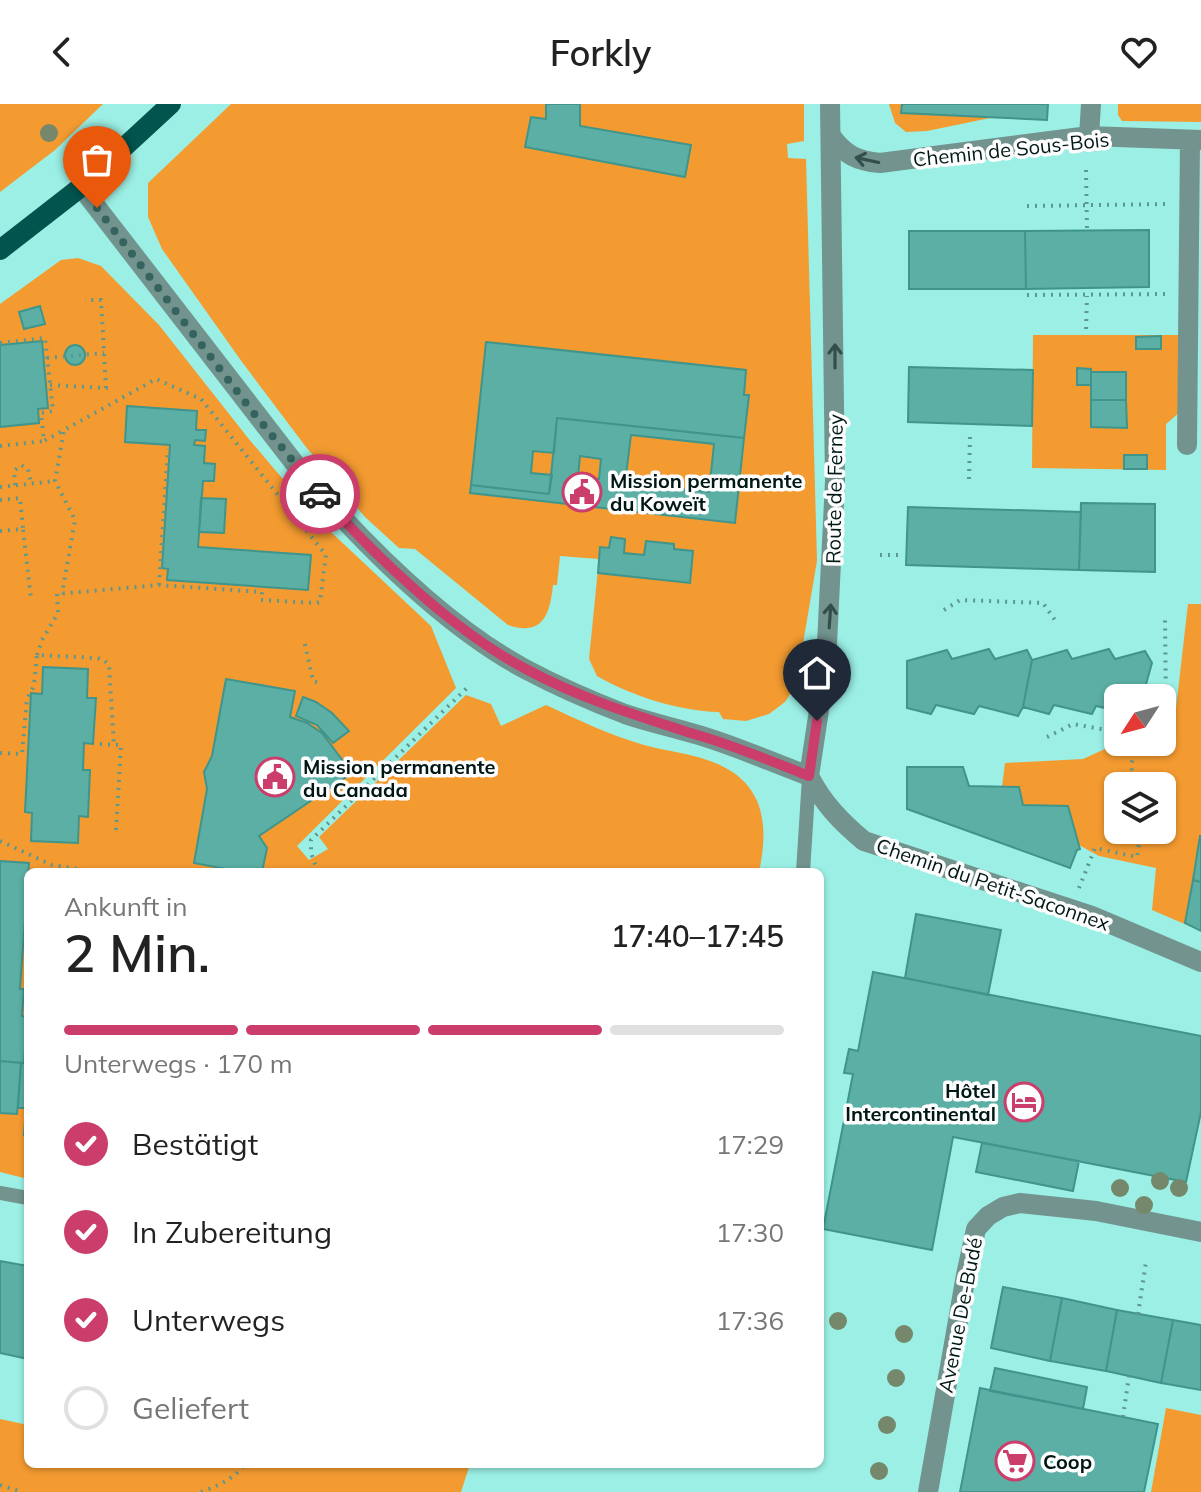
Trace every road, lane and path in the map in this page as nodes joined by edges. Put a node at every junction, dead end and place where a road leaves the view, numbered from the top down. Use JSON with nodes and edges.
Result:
{"nodes":[{"id":1,"x":171,"y":104,"type":"edge"},
{"id":2,"x":830,"y":104,"type":"edge"},
{"id":3,"x":1091,"y":104,"type":"edge"},
{"id":4,"x":831,"y":136,"type":"junction"},
{"id":5,"x":1089,"y":136,"type":"junction"},
{"id":6,"x":1196,"y":140,"type":"edge"},
{"id":7,"x":1086,"y":170,"type":"dead end"},
{"id":8,"x":81,"y":187,"type":"junction"},
{"id":9,"x":1168,"y":204,"type":"dead end"},
{"id":10,"x":1087,"y":205,"type":"junction"},
{"id":11,"x":1027,"y":206,"type":"dead end"},
{"id":12,"x":1087,"y":231,"type":"dead end"},
{"id":13,"x":0,"y":250,"type":"edge"},
{"id":14,"x":1188,"y":294,"type":"junction"},
{"id":15,"x":1027,"y":295,"type":"dead end"},
{"id":16,"x":1087,"y":295,"type":"junction"},
{"id":17,"x":85,"y":300,"type":"dead end"},
{"id":18,"x":1086,"y":329,"type":"dead end"},
{"id":19,"x":0,"y":343,"type":"edge"},
{"id":20,"x":104,"y":353,"type":"junction"},
{"id":21,"x":47,"y":358,"type":"junction"},
{"id":22,"x":50,"y":385,"type":"junction"},
{"id":23,"x":64,"y":430,"type":"junction"},
{"id":24,"x":970,"y":437,"type":"dead end"},
{"id":25,"x":44,"y":441,"type":"junction"},
{"id":26,"x":1187,"y":445,"type":"dead end"},
{"id":27,"x":0,"y":446,"type":"edge"},
{"id":28,"x":168,"y":449,"type":"dead end"},
{"id":29,"x":969,"y":479,"type":"dead end"},
{"id":30,"x":55,"y":481,"type":"junction"},
{"id":31,"x":31,"y":484,"type":"junction"},
{"id":32,"x":15,"y":485,"type":"junction"},
{"id":33,"x":0,"y":487,"type":"edge"},
{"id":34,"x":0,"y":500,"type":"edge"},
{"id":35,"x":23,"y":529,"type":"junction"},
{"id":36,"x":0,"y":531,"type":"edge"},
{"id":37,"x":880,"y":555,"type":"dead end"},
{"id":38,"x":902,"y":555,"type":"dead end"},
{"id":39,"x":159,"y":585,"type":"junction"},
{"id":40,"x":62,"y":594,"type":"junction"},
{"id":41,"x":31,"y":599,"type":"dead end"},
{"id":42,"x":944,"y":610,"type":"dead end"},
{"id":43,"x":1165,"y":620,"type":"dead end"},
{"id":44,"x":1057,"y":623,"type":"dead end"},
{"id":45,"x":305,"y":644,"type":"dead end"},
{"id":46,"x":37,"y":655,"type":"junction"},
{"id":47,"x":320,"y":683,"type":"dead end"},
{"id":48,"x":1166,"y":684,"type":"edge"},
{"id":49,"x":469,"y":686,"type":"dead end"},
{"id":50,"x":1104,"y":730,"type":"edge"},
{"id":51,"x":1047,"y":737,"type":"dead end"},
{"id":52,"x":100,"y":744,"type":"dead end"},
{"id":53,"x":114,"y":745,"type":"junction"},
{"id":54,"x":0,"y":753,"type":"edge"},
{"id":55,"x":809,"y":776,"type":"junction"},
{"id":56,"x":116,"y":830,"type":"dead end"},
{"id":57,"x":0,"y":841,"type":"edge"},
{"id":58,"x":1139,"y":844,"type":"edge"},
{"id":59,"x":72,"y":868,"type":"edge"},
{"id":60,"x":317,"y":868,"type":"edge"},
{"id":61,"x":803,"y":868,"type":"edge"},
{"id":62,"x":1078,"y":890,"type":"dead end"},
{"id":63,"x":1201,"y":962,"type":"edge"},
{"id":64,"x":0,"y":1193,"type":"edge"},
{"id":65,"x":24,"y":1197,"type":"edge"},
{"id":66,"x":1201,"y":1232,"type":"edge"},
{"id":67,"x":1146,"y":1262,"type":"dead end"},
{"id":68,"x":1138,"y":1314,"type":"dead end"},
{"id":69,"x":1129,"y":1376,"type":"dead end"},
{"id":70,"x":1123,"y":1417,"type":"dead end"},
{"id":71,"x":242,"y":1468,"type":"edge"},
{"id":72,"x":0,"y":1485,"type":"edge"},
{"id":73,"x":22,"y":1492,"type":"edge"},
{"id":74,"x":201,"y":1492,"type":"edge"},
{"id":75,"x":928,"y":1492,"type":"edge"}],
"edges":[{"from":1,"to":8,"type":"main road"},
{"from":2,"to":4,"type":"street","name":"Route de Ferney"},
{"from":3,"to":5,"type":"street"},
{"from":5,"to":4,"type":"street","name":"Chemin de Sous-Bois","one_way":true},
{"from":55,"to":4,"type":"street","name":"Route de Ferney","one_way":true},
{"from":5,"to":6,"type":"street","name":"Chemin de Sous-Bois"},
{"from":6,"to":14,"type":"street"},
{"from":7,"to":10,"type":"path"},
{"from":8,"to":13,"type":"main road"},
{"from":8,"to":55,"type":"street"},
{"from":9,"to":10,"type":"path"},
{"from":10,"to":11,"type":"path"},
{"from":10,"to":12,"type":"path"},
{"from":14,"to":16,"type":"path"},
{"from":14,"to":26,"type":"street"},
{"from":15,"to":16,"type":"path"},
{"from":16,"to":18,"type":"path"},
{"from":17,"to":20,"type":"path"},
{"from":19,"to":21,"type":"path"},
{"from":20,"to":21,"type":"path"},
{"from":20,"to":22,"type":"path"},
{"from":21,"to":22,"type":"path"},
{"from":22,"to":25,"type":"path"},
{"from":23,"to":25,"type":"path"},
{"from":23,"to":30,"type":"path"},
{"from":23,"to":39,"type":"path"},
{"from":24,"to":29,"type":"path"},
{"from":25,"to":27,"type":"path"},
{"from":28,"to":39,"type":"path"},
{"from":30,"to":31,"type":"path"},
{"from":30,"to":40,"type":"path"},
{"from":31,"to":32,"type":"path"},
{"from":31,"to":32,"type":"path"},
{"from":32,"to":33,"type":"path"},
{"from":34,"to":35,"type":"path"},
{"from":35,"to":36,"type":"path"},
{"from":35,"to":41,"type":"path"},
{"from":37,"to":38,"type":"path"},
{"from":39,"to":40,"type":"path"},
{"from":40,"to":46,"type":"path"},
{"from":42,"to":44,"type":"path"},
{"from":43,"to":48,"type":"path"},
{"from":45,"to":47,"type":"path"},
{"from":46,"to":53,"type":"path"},
{"from":46,"to":54,"type":"path"},
{"from":49,"to":60,"type":"path"},
{"from":50,"to":51,"type":"path"},
{"from":52,"to":53,"type":"path"},
{"from":53,"to":56,"type":"path"},
{"from":55,"to":61,"type":"lane","name":"Route de Ferney"},
{"from":55,"to":63,"type":"street","name":"Chemin du Petit-Saconnex"},
{"from":57,"to":59,"type":"path"},
{"from":58,"to":62,"type":"path"},
{"from":64,"to":65,"type":"lane"},
{"from":66,"to":75,"type":"street","name":"Avenue De-Budé"},
{"from":67,"to":68,"type":"path"},
{"from":69,"to":70,"type":"path"},
{"from":71,"to":74,"type":"path"},
{"from":72,"to":73,"type":"path"}]}
